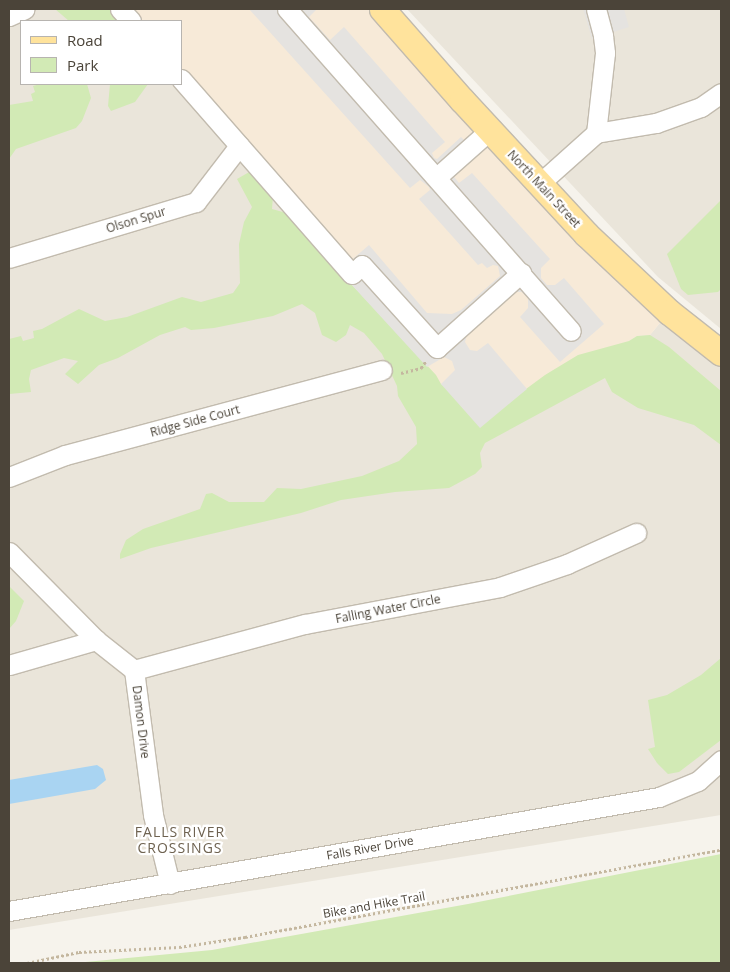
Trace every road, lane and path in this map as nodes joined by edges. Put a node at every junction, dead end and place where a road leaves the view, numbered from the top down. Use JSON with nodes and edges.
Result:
{"nodes":[{"id":1,"x":25,"y":9,"type":"edge"},
{"id":2,"x":120,"y":9,"type":"edge"},
{"id":3,"x":287,"y":9,"type":"edge"},
{"id":4,"x":382,"y":9,"type":"edge"},
{"id":5,"x":596,"y":9,"type":"edge"},
{"id":6,"x":9,"y":16,"type":"edge"},
{"id":7,"x":130,"y":20,"type":"edge"},
{"id":8,"x":182,"y":80,"type":"edge"},
{"id":9,"x":721,"y":93,"type":"edge"},
{"id":10,"x":490,"y":130,"type":"junction"},
{"id":11,"x":596,"y":133,"type":"junction"},
{"id":12,"x":239,"y":146,"type":"junction"},
{"id":13,"x":437,"y":177,"type":"junction"},
{"id":14,"x":539,"y":184,"type":"junction"},
{"id":15,"x":9,"y":258,"type":"edge"},
{"id":16,"x":521,"y":273,"type":"junction"},
{"id":17,"x":571,"y":332,"type":"dead end"},
{"id":18,"x":437,"y":348,"type":"junction"},
{"id":19,"x":721,"y":353,"type":"edge"},
{"id":20,"x":382,"y":370,"type":"joint"},
{"id":21,"x":9,"y":477,"type":"edge"},
{"id":22,"x":636,"y":533,"type":"dead end"},
{"id":23,"x":9,"y":552,"type":"edge"},
{"id":24,"x":96,"y":640,"type":"junction"},
{"id":25,"x":9,"y":664,"type":"edge"},
{"id":26,"x":134,"y":670,"type":"junction"},
{"id":27,"x":721,"y":760,"type":"edge"},
{"id":28,"x":721,"y":850,"type":"edge"},
{"id":29,"x":170,"y":884,"type":"junction"},
{"id":30,"x":9,"y":911,"type":"edge"},
{"id":31,"x":27,"y":963,"type":"edge"}],
"edges":[{"from":1,"to":6,"type":"street"},
{"from":2,"to":7,"type":"street"},
{"from":3,"to":13,"type":"street"},
{"from":4,"to":10,"type":"main road","name":"North Main Street"},
{"from":5,"to":11,"type":"street"},
{"from":8,"to":12,"type":"street"},
{"from":9,"to":11,"type":"street"},
{"from":10,"to":13,"type":"street"},
{"from":10,"to":14,"type":"main road","name":"North Main Street"},
{"from":11,"to":14,"type":"street"},
{"from":12,"to":15,"type":"street","name":"Olson Spur"},
{"from":12,"to":18,"type":"street"},
{"from":13,"to":16,"type":"street"},
{"from":14,"to":19,"type":"main road","name":"North Main Street"},
{"from":16,"to":17,"type":"street"},
{"from":16,"to":18,"type":"street"},
{"from":18,"to":20,"type":"path"},
{"from":20,"to":21,"type":"street","name":"Ridge Side Court"},
{"from":22,"to":26,"type":"street","name":"Falling Water Circle"},
{"from":23,"to":24,"type":"street","name":"Damon Drive"},
{"from":24,"to":25,"type":"street"},
{"from":24,"to":26,"type":"street","name":"Damon Drive"},
{"from":26,"to":29,"type":"street","name":"Damon Drive"},
{"from":27,"to":29,"type":"street","name":"Falls River Drive"},
{"from":28,"to":31,"type":"path","name":"Bike and Hike Trail"},
{"from":29,"to":30,"type":"street","name":"Falls River Drive"}]}
